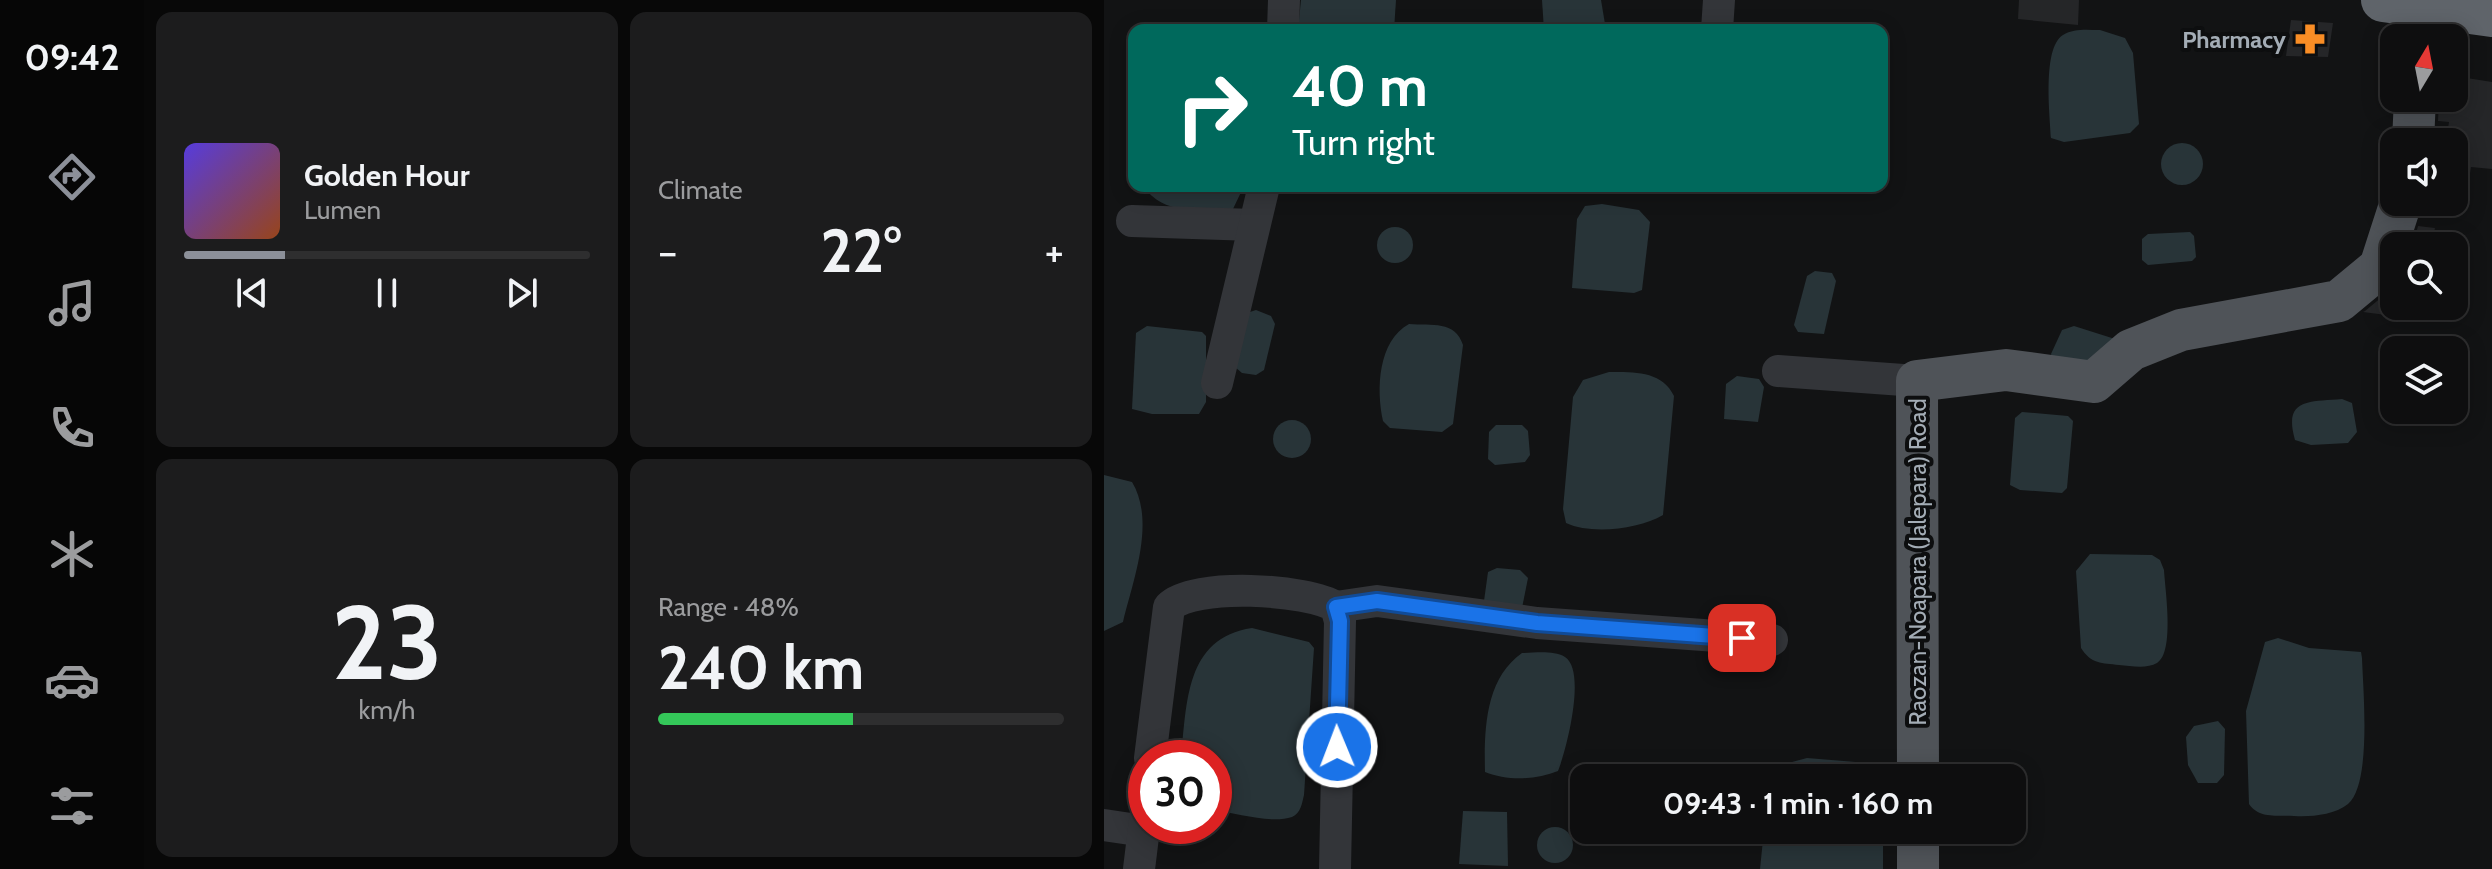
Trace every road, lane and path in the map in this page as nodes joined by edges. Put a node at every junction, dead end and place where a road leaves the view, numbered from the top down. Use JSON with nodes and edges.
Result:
{"nodes":[{"id":1,"x":1284,"y":0,"type":"edge"},
{"id":2,"x":1719,"y":0,"type":"edge"},
{"id":3,"x":2411,"y":10,"type":"edge"},
{"id":4,"x":2492,"y":15,"type":"edge"},
{"id":5,"x":1283,"y":24,"type":"edge"},
{"id":6,"x":1717,"y":24,"type":"edge"},
{"id":7,"x":1262,"y":192,"type":"edge"},
{"id":8,"x":2396,"y":216,"type":"edge"},
{"id":9,"x":1132,"y":221,"type":"dead end"},
{"id":10,"x":1254,"y":225,"type":"junction"},
{"id":11,"x":1778,"y":371,"type":"dead end"},
{"id":12,"x":1917,"y":381,"type":"junction"},
{"id":13,"x":1217,"y":383,"type":"dead end"},
{"id":14,"x":1336,"y":607,"type":"junction"},
{"id":15,"x":1772,"y":640,"type":"dead end"},
{"id":16,"x":1152,"y":740,"type":"edge"},
{"id":17,"x":1918,"y":764,"type":"edge"},
{"id":18,"x":1128,"y":823,"type":"edge"},
{"id":19,"x":1104,"y":825,"type":"edge"},
{"id":20,"x":1142,"y":844,"type":"edge"},
{"id":21,"x":1918,"y":844,"type":"edge"},
{"id":22,"x":1139,"y":869,"type":"edge"},
{"id":23,"x":1335,"y":869,"type":"edge"},
{"id":24,"x":1918,"y":869,"type":"edge"}],
"edges":[{"from":1,"to":5,"type":"street"},
{"from":2,"to":6,"type":"street"},
{"from":3,"to":4,"type":"highway"},
{"from":7,"to":10,"type":"street"},
{"from":8,"to":12,"type":"main road","name":"Raozan-Noapara (Jalepara) Road"},
{"from":9,"to":10,"type":"street"},
{"from":10,"to":13,"type":"street"},
{"from":11,"to":12,"type":"street"},
{"from":12,"to":17,"type":"main road","name":"Raozan-Noapara (Jalepara) Road"},
{"from":14,"to":15,"type":"street"},
{"from":14,"to":16,"type":"street"},
{"from":14,"to":23,"type":"street"},
{"from":18,"to":19,"type":"street"},
{"from":20,"to":22,"type":"street"},
{"from":21,"to":24,"type":"main road"}]}
